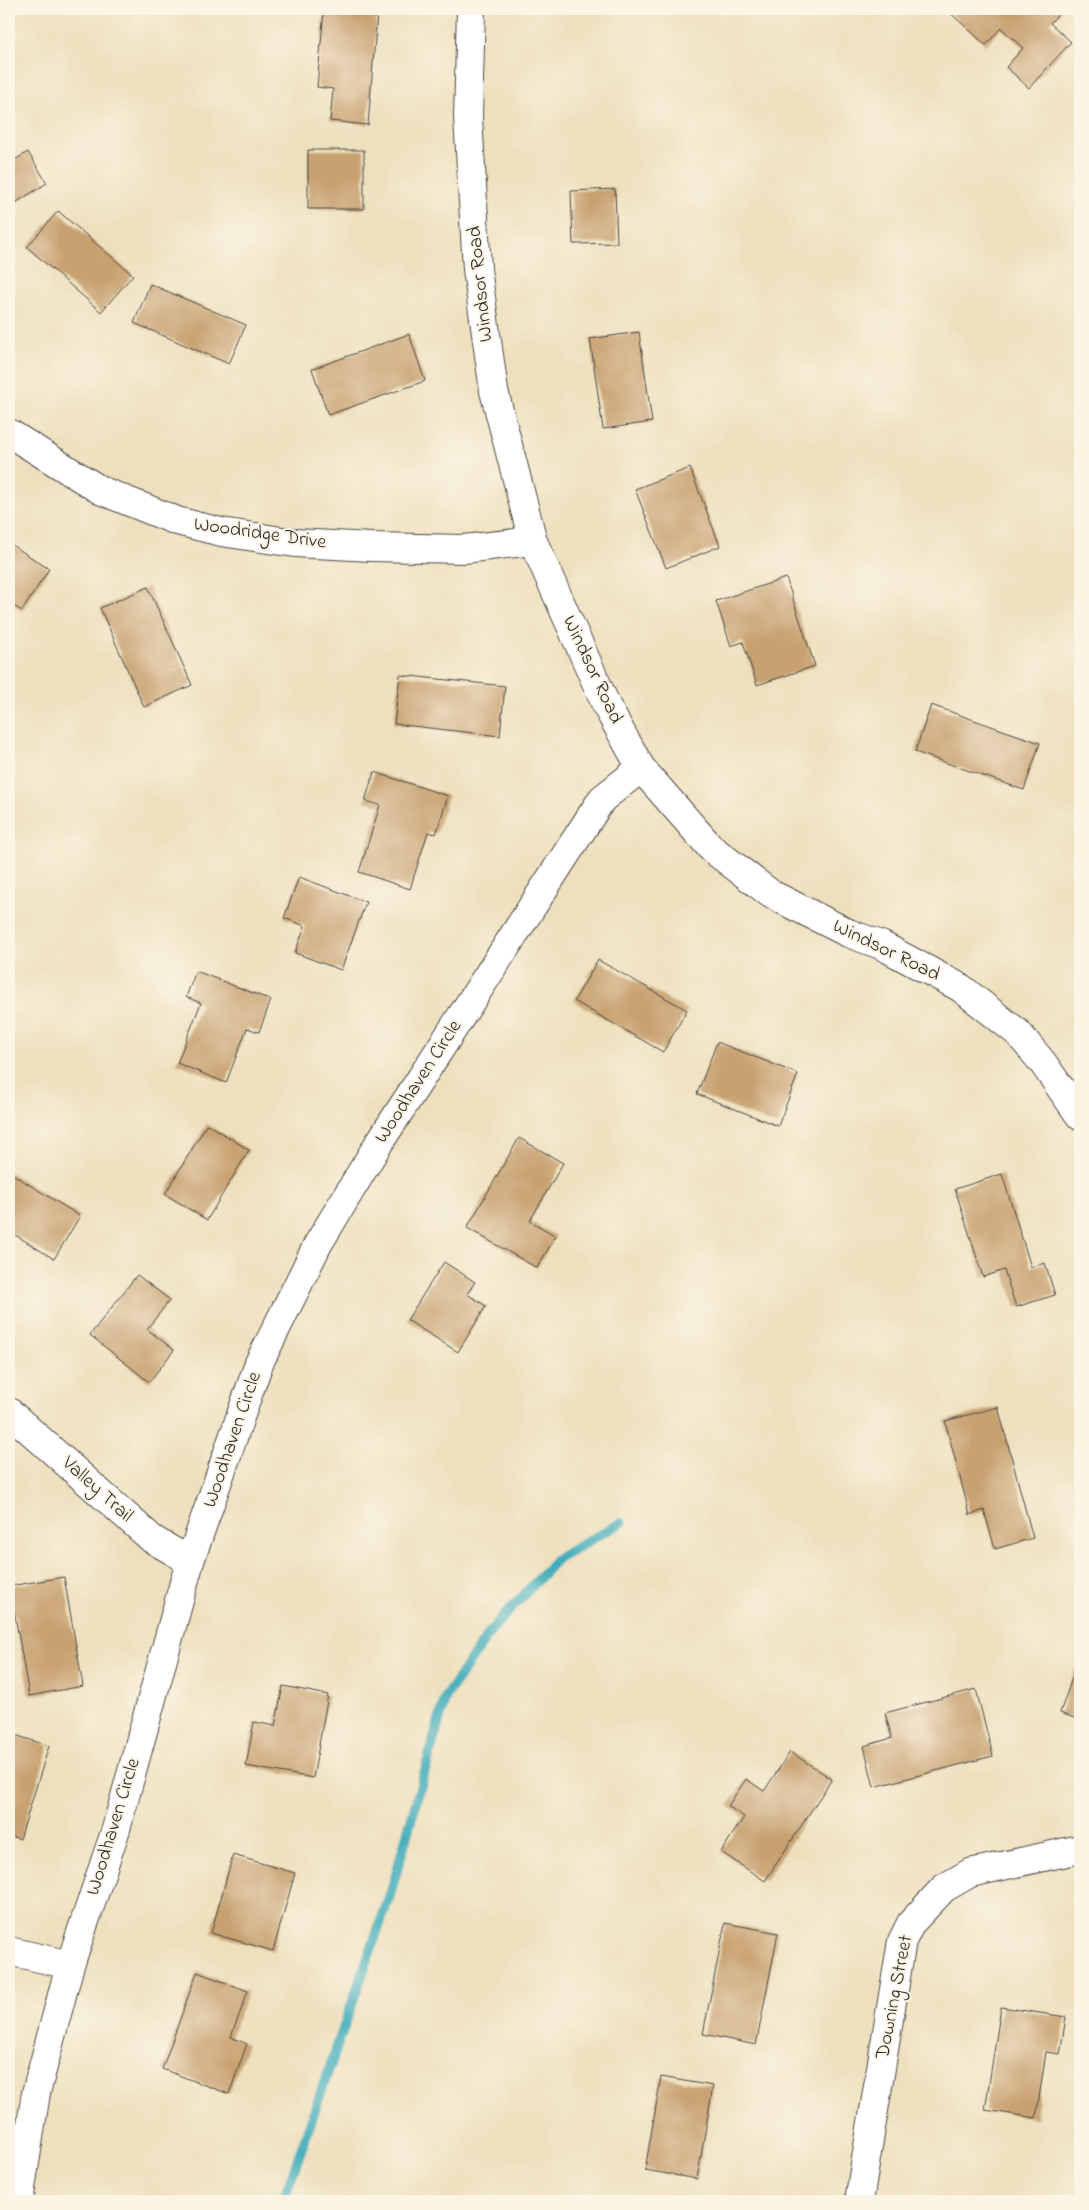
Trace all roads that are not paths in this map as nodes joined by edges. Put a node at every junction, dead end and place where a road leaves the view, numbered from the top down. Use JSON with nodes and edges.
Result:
{"nodes":[{"id":1,"x":472,"y":9,"type":"edge"},
{"id":2,"x":9,"y":433,"type":"edge"},
{"id":3,"x":533,"y":541,"type":"junction"},
{"id":4,"x":641,"y":768,"type":"junction"},
{"id":5,"x":1080,"y":1116,"type":"edge"},
{"id":6,"x":9,"y":1412,"type":"edge"},
{"id":7,"x":190,"y":1561,"type":"junction"},
{"id":8,"x":1080,"y":1849,"type":"edge"},
{"id":9,"x":9,"y":1951,"type":"edge"},
{"id":10,"x":70,"y":1964,"type":"junction"},
{"id":11,"x":19,"y":2201,"type":"edge"},
{"id":12,"x":859,"y":2201,"type":"edge"}],
"edges":[{"from":1,"to":3,"type":"street","name":"Windsor Road"},
{"from":2,"to":3,"type":"street","name":"Woodridge Drive"},
{"from":3,"to":4,"type":"street","name":"Windsor Road"},
{"from":4,"to":5,"type":"street","name":"Windsor Road"},
{"from":4,"to":7,"type":"street","name":"Woodhaven Circle"},
{"from":6,"to":7,"type":"street","name":"Valley Trail"},
{"from":7,"to":10,"type":"street","name":"Woodhaven Circle"},
{"from":8,"to":12,"type":"street","name":"Downing Street"},
{"from":9,"to":10,"type":"street"},
{"from":10,"to":11,"type":"street","name":"Woodhaven Circle"}]}
